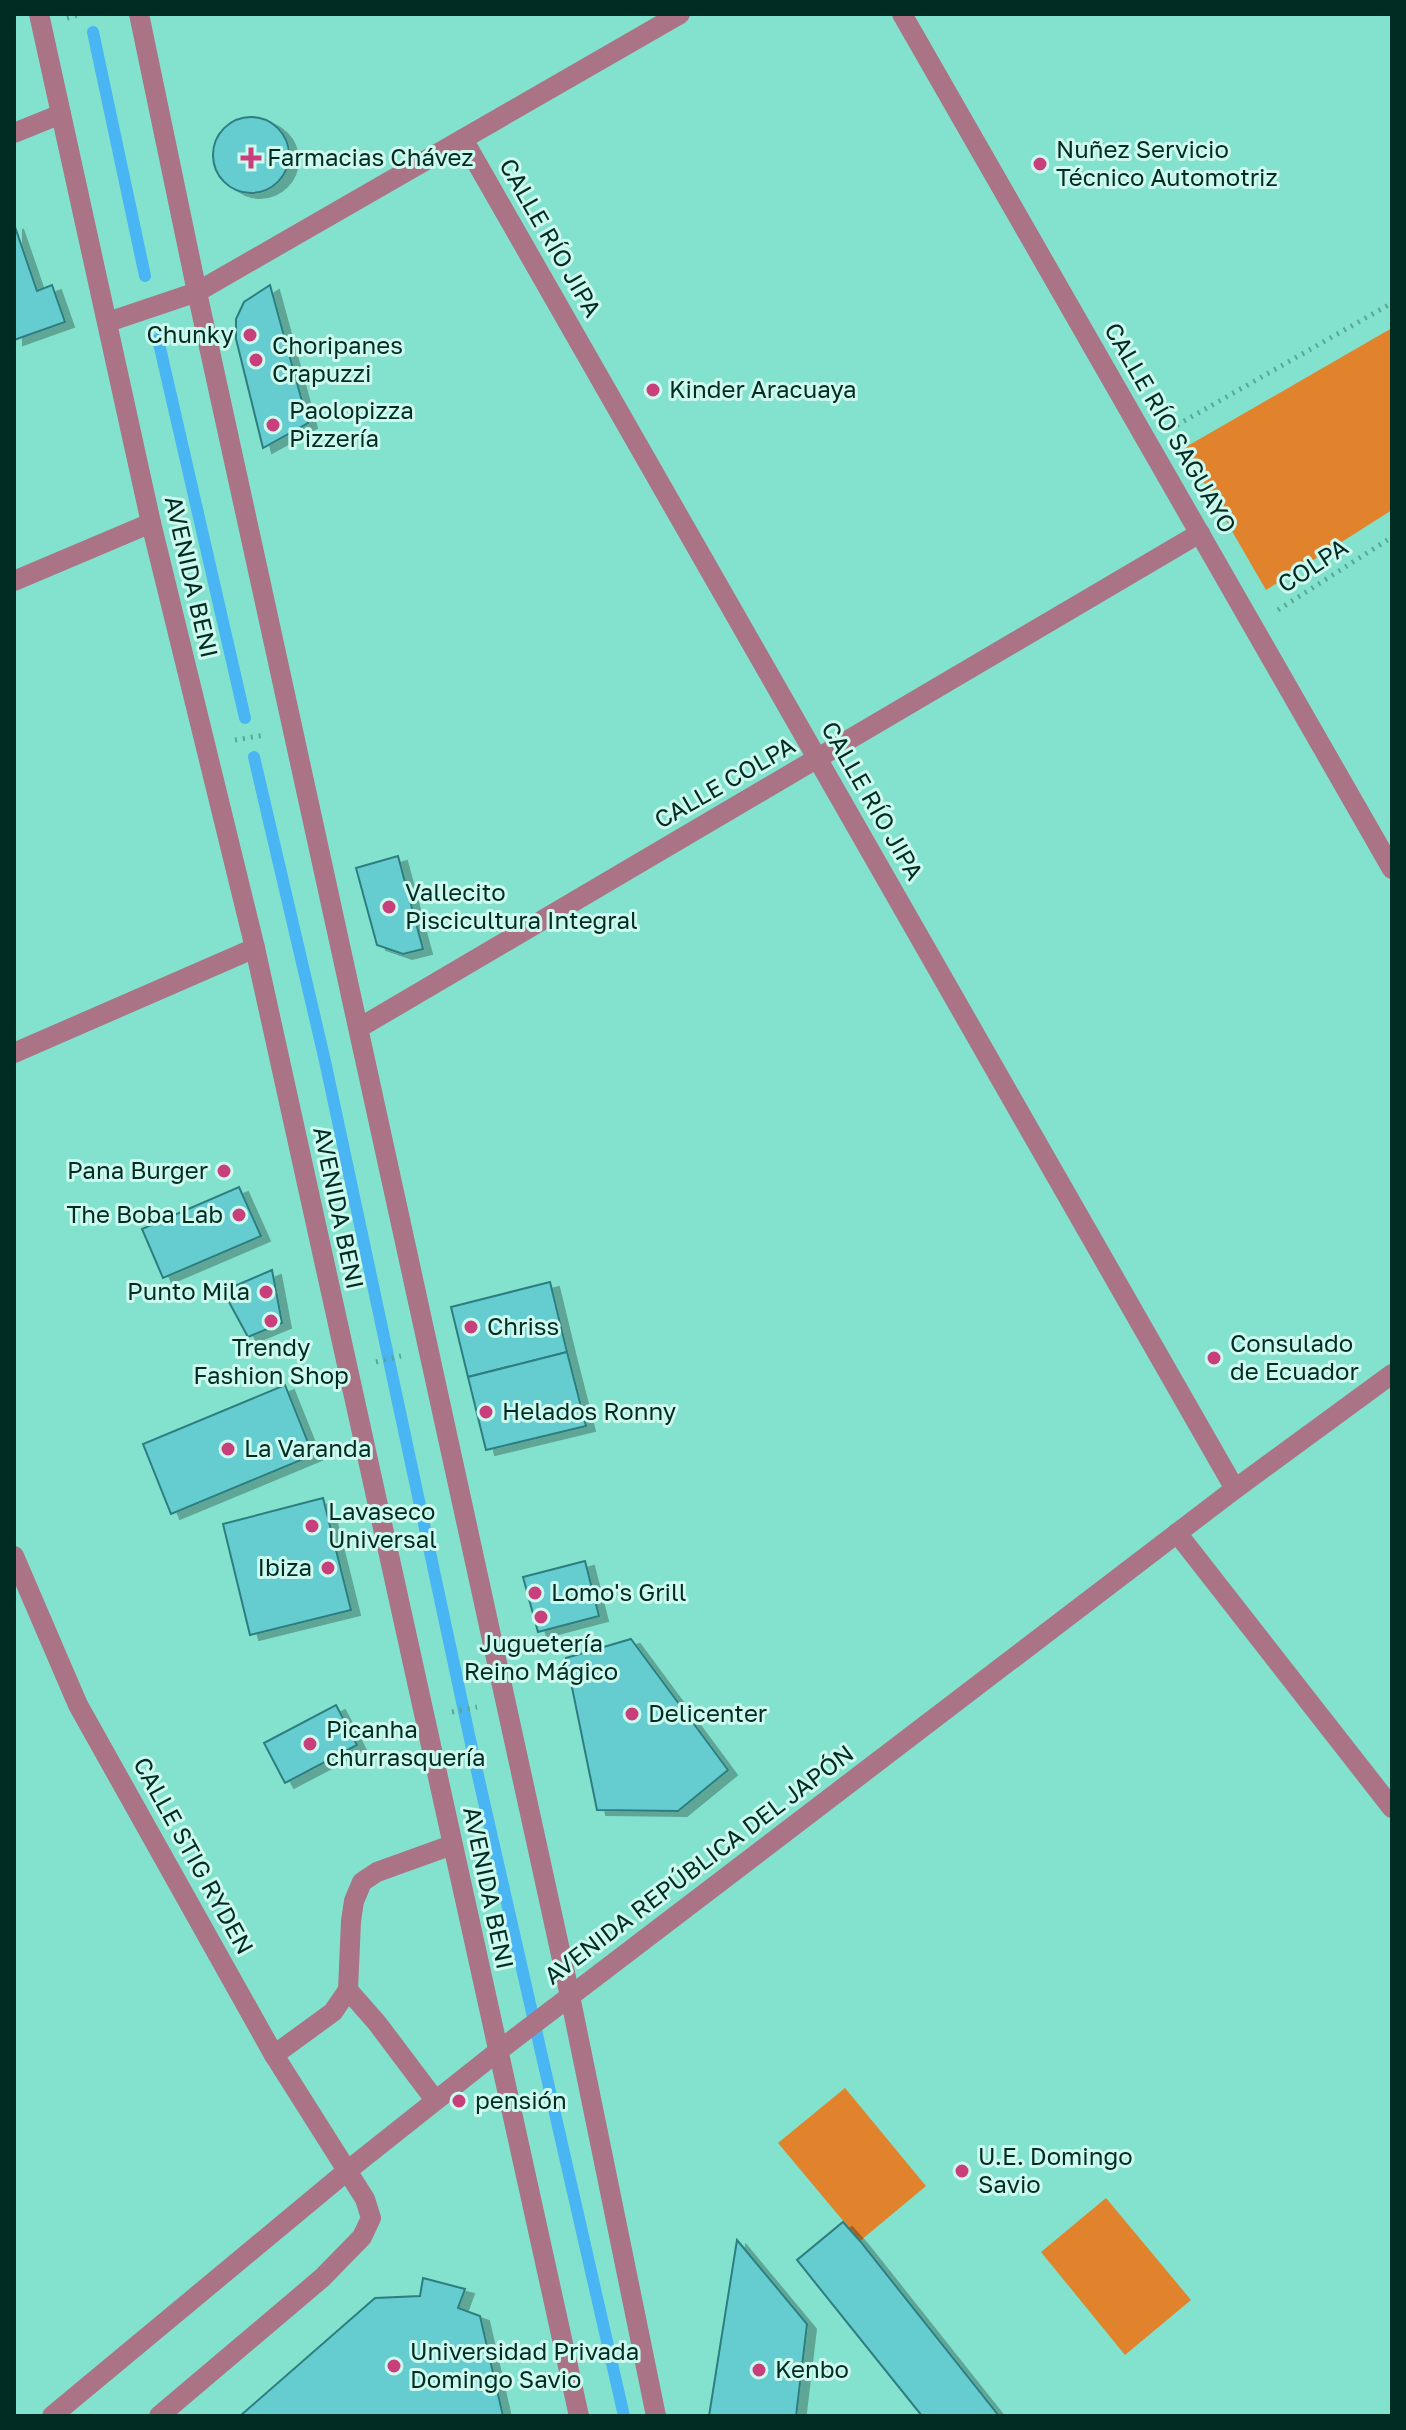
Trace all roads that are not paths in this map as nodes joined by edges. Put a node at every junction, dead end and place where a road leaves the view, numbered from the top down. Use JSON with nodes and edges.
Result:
{"nodes":[{"id":1,"x":39,"y":14,"type":"edge"},
{"id":2,"x":139,"y":14,"type":"edge"},
{"id":3,"x":680,"y":14,"type":"edge"},
{"id":4,"x":902,"y":14,"type":"edge"},
{"id":5,"x":61,"y":114,"type":"junction"},
{"id":6,"x":14,"y":133,"type":"edge"},
{"id":7,"x":463,"y":139,"type":"junction"},
{"id":8,"x":197,"y":292,"type":"junction"},
{"id":9,"x":108,"y":322,"type":"junction"},
{"id":10,"x":151,"y":523,"type":"junction"},
{"id":11,"x":1200,"y":533,"type":"junction"},
{"id":12,"x":14,"y":581,"type":"edge"},
{"id":13,"x":818,"y":758,"type":"junction"},
{"id":14,"x":1392,"y":869,"type":"edge"},
{"id":15,"x":255,"y":948,"type":"junction"},
{"id":16,"x":359,"y":1028,"type":"junction"},
{"id":17,"x":14,"y":1053,"type":"edge"},
{"id":18,"x":1392,"y":1374,"type":"edge"},
{"id":19,"x":1235,"y":1489,"type":"junction"},
{"id":20,"x":1177,"y":1533,"type":"junction"},
{"id":21,"x":14,"y":1556,"type":"edge"},
{"id":22,"x":1392,"y":1808,"type":"edge"},
{"id":23,"x":452,"y":1845,"type":"junction"},
{"id":24,"x":348,"y":1990,"type":"junction"},
{"id":25,"x":564,"y":2001,"type":"junction"},
{"id":26,"x":501,"y":2049,"type":"junction"},
{"id":27,"x":274,"y":2055,"type":"junction"},
{"id":28,"x":435,"y":2100,"type":"junction"},
{"id":29,"x":347,"y":2171,"type":"junction"},
{"id":30,"x":52,"y":2416,"type":"edge"},
{"id":31,"x":159,"y":2416,"type":"edge"},
{"id":32,"x":579,"y":2416,"type":"edge"},
{"id":33,"x":656,"y":2416,"type":"edge"}],
"edges":[{"from":1,"to":5,"type":"street","name":"AVENIDA BENI"},
{"from":2,"to":8,"type":"street"},
{"from":3,"to":7,"type":"street"},
{"from":4,"to":11,"type":"street","name":"CALLE RÍO SAGUAYO"},
{"from":5,"to":6,"type":"street"},
{"from":5,"to":9,"type":"street","name":"AVENIDA BENI"},
{"from":7,"to":8,"type":"street"},
{"from":7,"to":13,"type":"street","name":"CALLE RÍO JIPA"},
{"from":8,"to":9,"type":"street"},
{"from":8,"to":16,"type":"street"},
{"from":9,"to":10,"type":"street","name":"AVENIDA BENI"},
{"from":10,"to":12,"type":"street"},
{"from":10,"to":15,"type":"street","name":"AVENIDA BENI"},
{"from":11,"to":13,"type":"street","name":"CALLE COLPA"},
{"from":11,"to":14,"type":"street","name":"CALLE RÍO SAGUAYO"},
{"from":13,"to":16,"type":"street","name":"CALLE COLPA"},
{"from":13,"to":19,"type":"street","name":"CALLE RÍO JIPA"},
{"from":15,"to":17,"type":"street"},
{"from":15,"to":23,"type":"street","name":"AVENIDA BENI"},
{"from":16,"to":25,"type":"street"},
{"from":18,"to":19,"type":"street","name":"AVENIDA REPÚBLICA DEL JAPÓN"},
{"from":19,"to":20,"type":"street","name":"AVENIDA REPÚBLICA DEL JAPÓN"},
{"from":20,"to":22,"type":"street"},
{"from":20,"to":25,"type":"street","name":"AVENIDA REPÚBLICA DEL JAPÓN"},
{"from":21,"to":27,"type":"street","name":"CALLE STIG RYDEN"},
{"from":23,"to":24,"type":"street"},
{"from":23,"to":26,"type":"street","name":"AVENIDA BENI"},
{"from":24,"to":27,"type":"street"},
{"from":24,"to":28,"type":"street"},
{"from":25,"to":26,"type":"street","name":"AVENIDA REPÚBLICA DEL JAPÓN"},
{"from":25,"to":33,"type":"street"},
{"from":26,"to":28,"type":"street","name":"AVENIDA REPÚBLICA DEL JAPÓN"},
{"from":26,"to":32,"type":"street","name":"AVENIDA BENI"},
{"from":27,"to":29,"type":"street","name":"CALLE STIG RYDEN"},
{"from":28,"to":29,"type":"street","name":"AVENIDA REPÚBLICA DEL JAPÓN"},
{"from":29,"to":30,"type":"street","name":"AVENIDA REPÚBLICA DEL JAPÓN"},
{"from":29,"to":31,"type":"street","name":"CALLE STIG RYDEN"}]}
